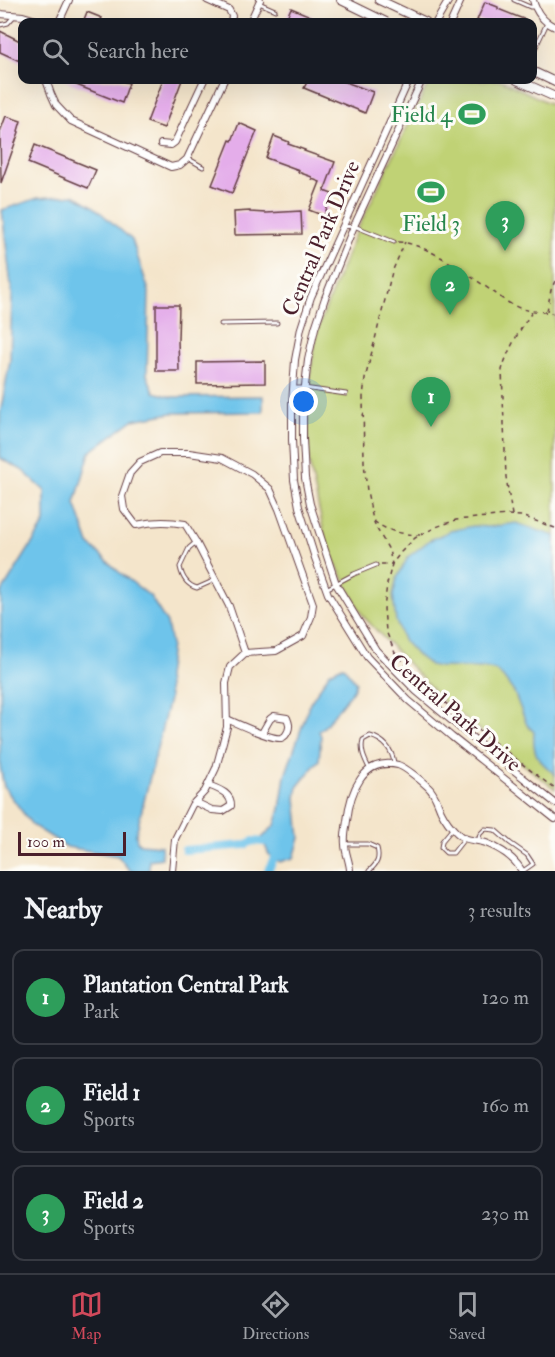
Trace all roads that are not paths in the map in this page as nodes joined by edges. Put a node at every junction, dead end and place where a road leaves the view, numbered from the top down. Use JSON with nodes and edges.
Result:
{"nodes":[{"id":1,"x":69,"y":0,"type":"edge"},
{"id":2,"x":207,"y":0,"type":"edge"},
{"id":3,"x":341,"y":0,"type":"edge"},
{"id":4,"x":379,"y":0,"type":"edge"},
{"id":5,"x":449,"y":0,"type":"edge"},
{"id":6,"x":461,"y":0,"type":"edge"},
{"id":7,"x":514,"y":0,"type":"edge"},
{"id":8,"x":259,"y":2,"type":"edge"},
{"id":9,"x":534,"y":3,"type":"edge"},
{"id":10,"x":275,"y":10,"type":"dead end"},
{"id":11,"x":0,"y":15,"type":"edge"},
{"id":12,"x":15,"y":15,"type":"junction"},
{"id":13,"x":30,"y":18,"type":"edge"},
{"id":14,"x":60,"y":18,"type":"edge"},
{"id":15,"x":232,"y":18,"type":"edge"},
{"id":16,"x":252,"y":18,"type":"edge"},
{"id":17,"x":378,"y":18,"type":"edge"},
{"id":18,"x":417,"y":18,"type":"edge"},
{"id":19,"x":438,"y":18,"type":"edge"},
{"id":20,"x":453,"y":18,"type":"edge"},
{"id":21,"x":547,"y":23,"type":"junction"},
{"id":22,"x":0,"y":25,"type":"edge"},
{"id":23,"x":555,"y":27,"type":"edge"},
{"id":24,"x":537,"y":45,"type":"edge"},
{"id":25,"x":537,"y":73,"type":"edge"},
{"id":26,"x":555,"y":81,"type":"edge"},
{"id":27,"x":47,"y":84,"type":"edge"},
{"id":28,"x":202,"y":84,"type":"edge"},
{"id":29,"x":222,"y":84,"type":"edge"},
{"id":30,"x":407,"y":84,"type":"edge"},
{"id":31,"x":420,"y":84,"type":"edge"},
{"id":32,"x":526,"y":84,"type":"edge"},
{"id":33,"x":555,"y":97,"type":"edge"},
{"id":34,"x":161,"y":144,"type":"dead end"},
{"id":35,"x":187,"y":159,"type":"junction"},
{"id":36,"x":203,"y":167,"type":"dead end"},
{"id":37,"x":354,"y":226,"type":"junction"},
{"id":38,"x":341,"y":227,"type":"junction"},
{"id":39,"x":394,"y":242,"type":"road end"},
{"id":40,"x":277,"y":323,"type":"dead end"},
{"id":41,"x":221,"y":324,"type":"dead end"},
{"id":42,"x":293,"y":388,"type":"junction"},
{"id":43,"x":304,"y":388,"type":"junction"},
{"id":44,"x":346,"y":394,"type":"dead end"},
{"id":45,"x":196,"y":542,"type":"junction"},
{"id":46,"x":376,"y":565,"type":"road end"},
{"id":47,"x":216,"y":580,"type":"junction"},
{"id":48,"x":336,"y":584,"type":"junction"},
{"id":49,"x":326,"y":589,"type":"junction"},
{"id":50,"x":245,"y":653,"type":"junction"},
{"id":51,"x":227,"y":720,"type":"junction"},
{"id":52,"x":262,"y":733,"type":"junction"},
{"id":53,"x":394,"y":765,"type":"junction"},
{"id":54,"x":370,"y":770,"type":"junction"},
{"id":55,"x":208,"y":785,"type":"junction"},
{"id":56,"x":195,"y":802,"type":"junction"},
{"id":57,"x":555,"y":803,"type":"edge"},
{"id":58,"x":555,"y":819,"type":"edge"},
{"id":59,"x":452,"y":829,"type":"junction"},
{"id":60,"x":464,"y":839,"type":"junction"},
{"id":61,"x":478,"y":842,"type":"junction"},
{"id":62,"x":345,"y":844,"type":"junction"},
{"id":63,"x":172,"y":871,"type":"edge"},
{"id":64,"x":350,"y":871,"type":"edge"},
{"id":65,"x":369,"y":871,"type":"edge"},
{"id":66,"x":522,"y":871,"type":"edge"}],
"edges":[{"from":1,"to":14,"type":"street"},
{"from":2,"to":15,"type":"street"},
{"from":3,"to":17,"type":"street"},
{"from":4,"to":18,"type":"street"},
{"from":5,"to":19,"type":"street"},
{"from":6,"to":20,"type":"street"},
{"from":7,"to":9,"type":"lane"},
{"from":8,"to":10,"type":"lane"},
{"from":8,"to":16,"type":"street"},
{"from":9,"to":21,"type":"street"},
{"from":11,"to":12,"type":"street"},
{"from":12,"to":13,"type":"street"},
{"from":12,"to":22,"type":"lane"},
{"from":21,"to":23,"type":"street"},
{"from":21,"to":24,"type":"lane"},
{"from":25,"to":26,"type":"street"},
{"from":27,"to":35,"type":"street"},
{"from":28,"to":34,"type":"street"},
{"from":29,"to":35,"type":"street"},
{"from":30,"to":38,"type":"street","name":"Central Park Drive"},
{"from":31,"to":37,"type":"street","name":"Central Park Drive"},
{"from":32,"to":33,"type":"street"},
{"from":35,"to":36,"type":"lane"},
{"from":37,"to":38,"type":"lane"},
{"from":37,"to":39,"type":"lane"},
{"from":37,"to":43,"type":"street","name":"Central Park Drive"},
{"from":38,"to":42,"type":"street","name":"Central Park Drive"},
{"from":40,"to":41,"type":"lane"},
{"from":42,"to":43,"type":"lane"},
{"from":42,"to":49,"type":"street","name":"Central Park Drive"},
{"from":43,"to":44,"type":"lane"},
{"from":43,"to":48,"type":"street","name":"Central Park Drive"},
{"from":45,"to":47,"type":"street"},
{"from":45,"to":47,"type":"lane"},
{"from":45,"to":50,"type":"street"},
{"from":46,"to":48,"type":"lane"},
{"from":47,"to":50,"type":"street"},
{"from":48,"to":49,"type":"lane"},
{"from":48,"to":57,"type":"street","name":"Central Park Drive"},
{"from":49,"to":58,"type":"street","name":"Central Park Drive"},
{"from":50,"to":51,"type":"street"},
{"from":51,"to":52,"type":"street"},
{"from":51,"to":55,"type":"street"},
{"from":52,"to":52,"type":"street"},
{"from":53,"to":54,"type":"street"},
{"from":53,"to":54,"type":"lane"},
{"from":53,"to":59,"type":"street"},
{"from":54,"to":62,"type":"street"},
{"from":55,"to":56,"type":"street"},
{"from":55,"to":56,"type":"street"},
{"from":56,"to":63,"type":"street"},
{"from":59,"to":60,"type":"street"},
{"from":59,"to":60,"type":"lane"},
{"from":60,"to":61,"type":"street"},
{"from":61,"to":66,"type":"street"},
{"from":61,"to":66,"type":"lane"},
{"from":62,"to":64,"type":"street"},
{"from":62,"to":65,"type":"lane"}]}
